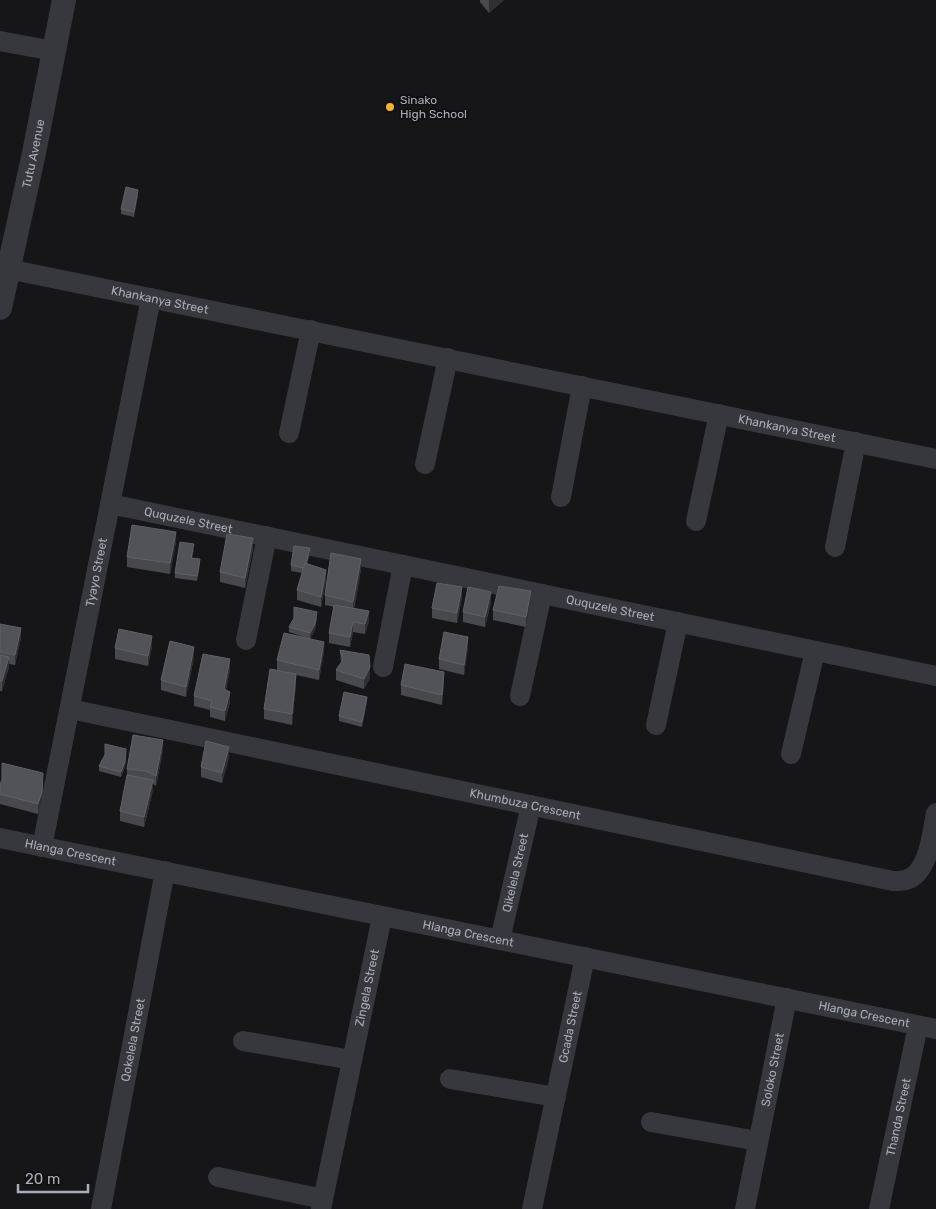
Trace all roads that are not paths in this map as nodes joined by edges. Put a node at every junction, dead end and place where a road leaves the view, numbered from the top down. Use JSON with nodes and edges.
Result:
{"nodes":[{"id":1,"x":64,"y":0,"type":"edge"},
{"id":2,"x":0,"y":41,"type":"edge"},
{"id":3,"x":54,"y":52,"type":"junction"},
{"id":4,"x":8,"y":269,"type":"junction"},
{"id":5,"x":152,"y":298,"type":"junction"},
{"id":6,"x":0,"y":308,"type":"edge"},
{"id":7,"x":311,"y":330,"type":"junction"},
{"id":8,"x":448,"y":358,"type":"junction"},
{"id":9,"x":582,"y":386,"type":"junction"},
{"id":10,"x":719,"y":414,"type":"junction"},
{"id":11,"x":289,"y":433,"type":"dead end"},
{"id":12,"x":856,"y":442,"type":"junction"},
{"id":13,"x":936,"y":459,"type":"edge"},
{"id":14,"x":425,"y":464,"type":"dead end"},
{"id":15,"x":561,"y":498,"type":"dead end"},
{"id":16,"x":110,"y":504,"type":"junction"},
{"id":17,"x":696,"y":521,"type":"dead end"},
{"id":18,"x":267,"y":536,"type":"junction"},
{"id":19,"x":835,"y":547,"type":"dead end"},
{"id":20,"x":403,"y":565,"type":"junction"},
{"id":21,"x":542,"y":594,"type":"junction"},
{"id":22,"x":678,"y":622,"type":"junction"},
{"id":23,"x":246,"y":640,"type":"dead end"},
{"id":24,"x":815,"y":651,"type":"junction"},
{"id":25,"x":383,"y":667,"type":"dead end"},
{"id":26,"x":936,"y":676,"type":"edge"},
{"id":27,"x":520,"y":696,"type":"dead end"},
{"id":28,"x":70,"y":709,"type":"junction"},
{"id":29,"x":656,"y":725,"type":"dead end"},
{"id":30,"x":790,"y":754,"type":"dead end"},
{"id":31,"x":531,"y":805,"type":"junction"},
{"id":32,"x":936,"y":813,"type":"edge"},
{"id":33,"x":0,"y":838,"type":"edge"},
{"id":34,"x":42,"y":847,"type":"junction"},
{"id":35,"x":165,"y":871,"type":"junction"},
{"id":36,"x":382,"y":917,"type":"junction"},
{"id":37,"x":500,"y":940,"type":"junction"},
{"id":38,"x":585,"y":957,"type":"junction"},
{"id":39,"x":787,"y":998,"type":"junction"},
{"id":40,"x":927,"y":1028,"type":"edge"},
{"id":41,"x":243,"y":1041,"type":"dead end"},
{"id":42,"x":352,"y":1060,"type":"junction"},
{"id":43,"x":450,"y":1079,"type":"dead end"},
{"id":44,"x":556,"y":1097,"type":"junction"},
{"id":45,"x":651,"y":1122,"type":"dead end"},
{"id":46,"x":758,"y":1141,"type":"junction"},
{"id":47,"x":218,"y":1177,"type":"dead end"},
{"id":48,"x":322,"y":1204,"type":"edge"},
{"id":49,"x":101,"y":1209,"type":"edge"},
{"id":50,"x":532,"y":1209,"type":"edge"},
{"id":51,"x":745,"y":1209,"type":"edge"},
{"id":52,"x":879,"y":1209,"type":"edge"}],
"edges":[{"from":1,"to":3,"type":"street","name":"Tutu Avenue"},
{"from":2,"to":3,"type":"street"},
{"from":3,"to":4,"type":"street","name":"Tutu Avenue"},
{"from":4,"to":5,"type":"street","name":"Khankanya Street"},
{"from":4,"to":6,"type":"street","name":"Tutu Avenue"},
{"from":5,"to":7,"type":"street","name":"Khankanya Street"},
{"from":5,"to":16,"type":"street","name":"Tyayo Street"},
{"from":7,"to":8,"type":"street","name":"Khankanya Street"},
{"from":7,"to":11,"type":"street"},
{"from":8,"to":9,"type":"street","name":"Khankanya Street"},
{"from":8,"to":14,"type":"street"},
{"from":9,"to":10,"type":"street","name":"Khankanya Street"},
{"from":9,"to":15,"type":"street"},
{"from":10,"to":12,"type":"street","name":"Khankanya Street"},
{"from":10,"to":17,"type":"street"},
{"from":12,"to":13,"type":"street","name":"Khankanya Street"},
{"from":12,"to":19,"type":"street"},
{"from":16,"to":18,"type":"street","name":"Ququzele Street"},
{"from":16,"to":28,"type":"street","name":"Tyayo Street"},
{"from":18,"to":20,"type":"street","name":"Ququzele Street"},
{"from":18,"to":23,"type":"street"},
{"from":20,"to":21,"type":"street","name":"Ququzele Street"},
{"from":20,"to":25,"type":"street"},
{"from":21,"to":22,"type":"street","name":"Ququzele Street"},
{"from":21,"to":27,"type":"street"},
{"from":22,"to":24,"type":"street","name":"Ququzele Street"},
{"from":22,"to":29,"type":"street"},
{"from":24,"to":26,"type":"street","name":"Ququzele Street"},
{"from":24,"to":30,"type":"street"},
{"from":28,"to":31,"type":"street","name":"Khumbuza Crescent"},
{"from":28,"to":34,"type":"street","name":"Tyayo Street"},
{"from":31,"to":32,"type":"street","name":"Khumbuza Crescent"},
{"from":31,"to":37,"type":"street","name":"Qikelela Street"},
{"from":33,"to":34,"type":"street","name":"Hlanga Crescent"},
{"from":34,"to":35,"type":"street","name":"Hlanga Crescent"},
{"from":35,"to":36,"type":"street","name":"Hlanga Crescent"},
{"from":35,"to":49,"type":"street","name":"Qokelela Street"},
{"from":36,"to":37,"type":"street","name":"Hlanga Crescent"},
{"from":36,"to":42,"type":"street","name":"Zingela Street"},
{"from":37,"to":38,"type":"street","name":"Hlanga Crescent"},
{"from":38,"to":39,"type":"street","name":"Hlanga Crescent"},
{"from":38,"to":44,"type":"street","name":"Gcada Street"},
{"from":39,"to":40,"type":"street","name":"Hlanga Crescent"},
{"from":39,"to":46,"type":"street","name":"Soloko Street"},
{"from":40,"to":52,"type":"street","name":"Thanda Street"},
{"from":41,"to":42,"type":"street"},
{"from":42,"to":48,"type":"street","name":"Zingela Street"},
{"from":43,"to":44,"type":"street"},
{"from":44,"to":50,"type":"street","name":"Gcada Street"},
{"from":45,"to":46,"type":"street"},
{"from":46,"to":51,"type":"street","name":"Soloko Street"},
{"from":47,"to":48,"type":"street","name":"Zingela Street"}]}
